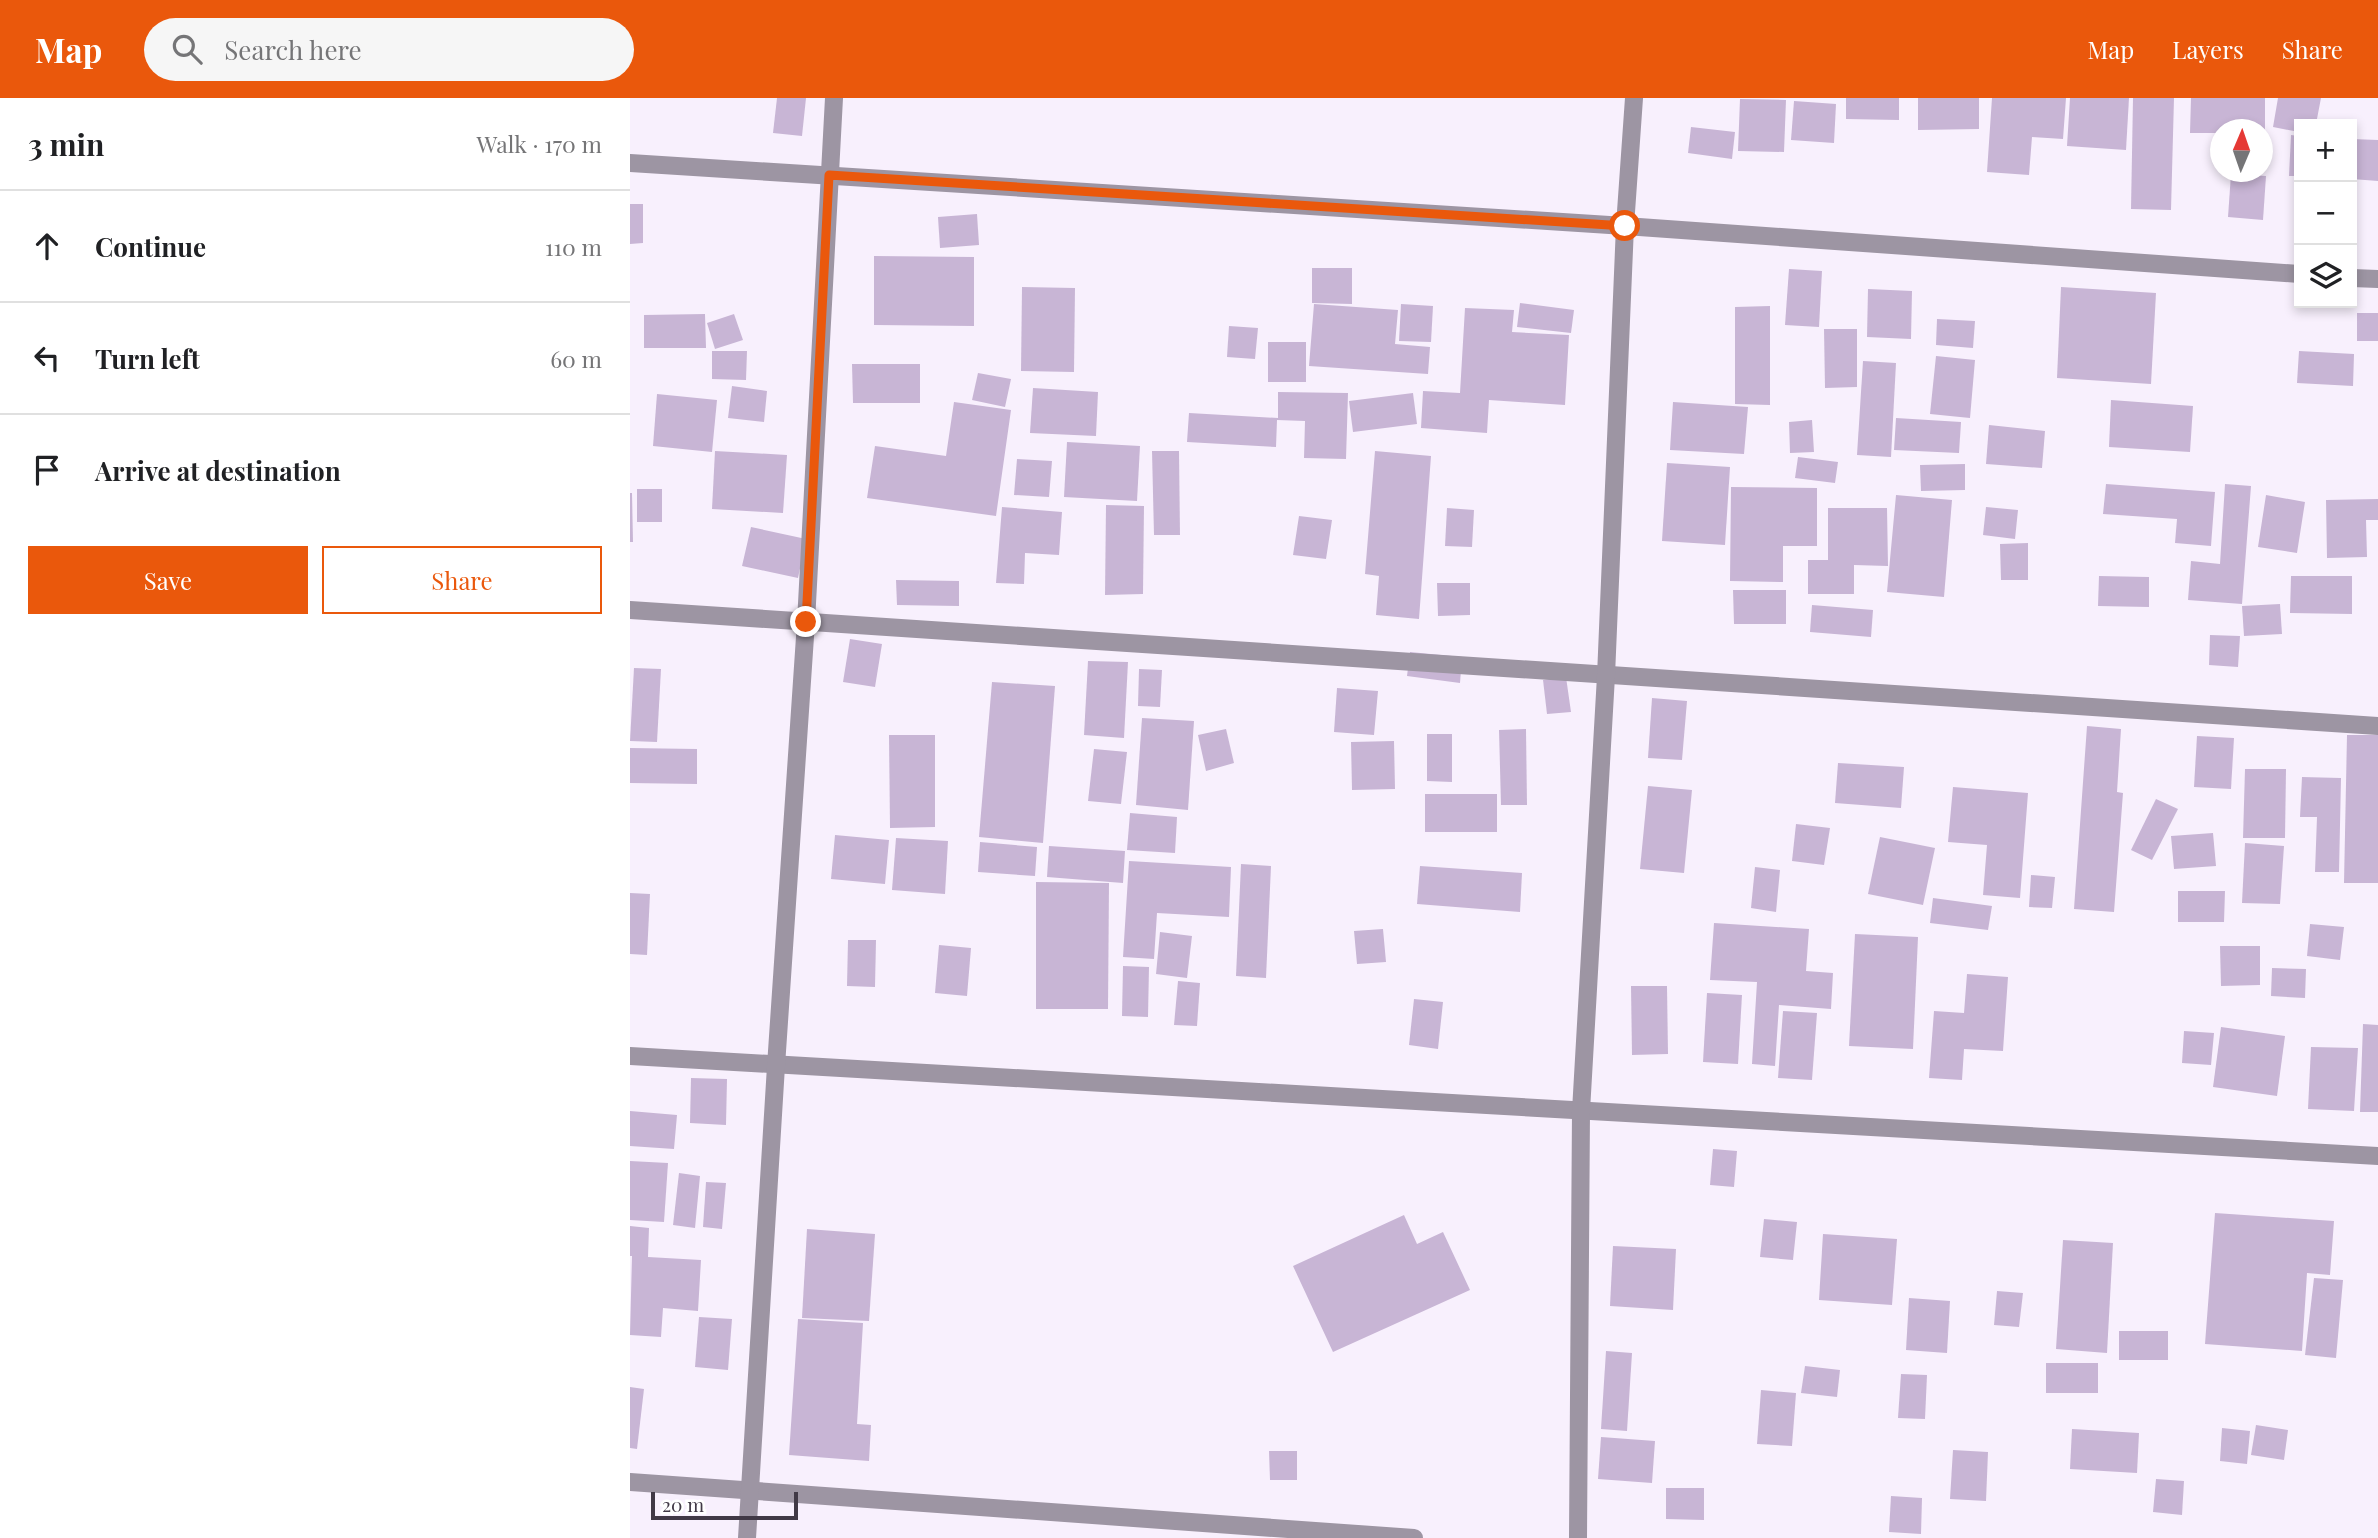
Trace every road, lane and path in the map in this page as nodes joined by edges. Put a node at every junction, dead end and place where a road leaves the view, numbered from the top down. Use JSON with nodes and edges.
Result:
{"nodes":[{"id":1,"x":834,"y":98,"type":"edge"},
{"id":2,"x":1634,"y":98,"type":"edge"},
{"id":3,"x":630,"y":163,"type":"edge"},
{"id":4,"x":829,"y":175,"type":"junction"},
{"id":5,"x":1625,"y":226,"type":"junction"},
{"id":6,"x":2294,"y":274,"type":"edge"},
{"id":7,"x":2357,"y":278,"type":"edge"},
{"id":8,"x":2378,"y":279,"type":"edge"},
{"id":9,"x":630,"y":610,"type":"edge"},
{"id":10,"x":806,"y":622,"type":"junction"},
{"id":11,"x":1606,"y":676,"type":"junction"},
{"id":12,"x":2378,"y":726,"type":"edge"},
{"id":13,"x":630,"y":1056,"type":"edge"},
{"id":14,"x":776,"y":1066,"type":"junction"},
{"id":15,"x":1581,"y":1111,"type":"junction"},
{"id":16,"x":2378,"y":1156,"type":"edge"},
{"id":17,"x":630,"y":1482,"type":"edge"},
{"id":18,"x":750,"y":1491,"type":"junction"},
{"id":19,"x":747,"y":1538,"type":"edge"},
{"id":20,"x":1414,"y":1538,"type":"edge"},
{"id":21,"x":1578,"y":1538,"type":"edge"}],
"edges":[{"from":1,"to":4,"type":"street"},
{"from":2,"to":5,"type":"street"},
{"from":3,"to":4,"type":"street"},
{"from":4,"to":5,"type":"street"},
{"from":4,"to":10,"type":"street"},
{"from":5,"to":6,"type":"street"},
{"from":5,"to":11,"type":"street"},
{"from":7,"to":8,"type":"street"},
{"from":9,"to":10,"type":"street"},
{"from":10,"to":11,"type":"street"},
{"from":10,"to":14,"type":"street"},
{"from":11,"to":12,"type":"street"},
{"from":11,"to":15,"type":"street"},
{"from":13,"to":14,"type":"street"},
{"from":14,"to":15,"type":"street"},
{"from":14,"to":18,"type":"street"},
{"from":15,"to":16,"type":"street"},
{"from":15,"to":21,"type":"street"},
{"from":17,"to":18,"type":"street"},
{"from":18,"to":19,"type":"street"},
{"from":18,"to":20,"type":"street"}]}
